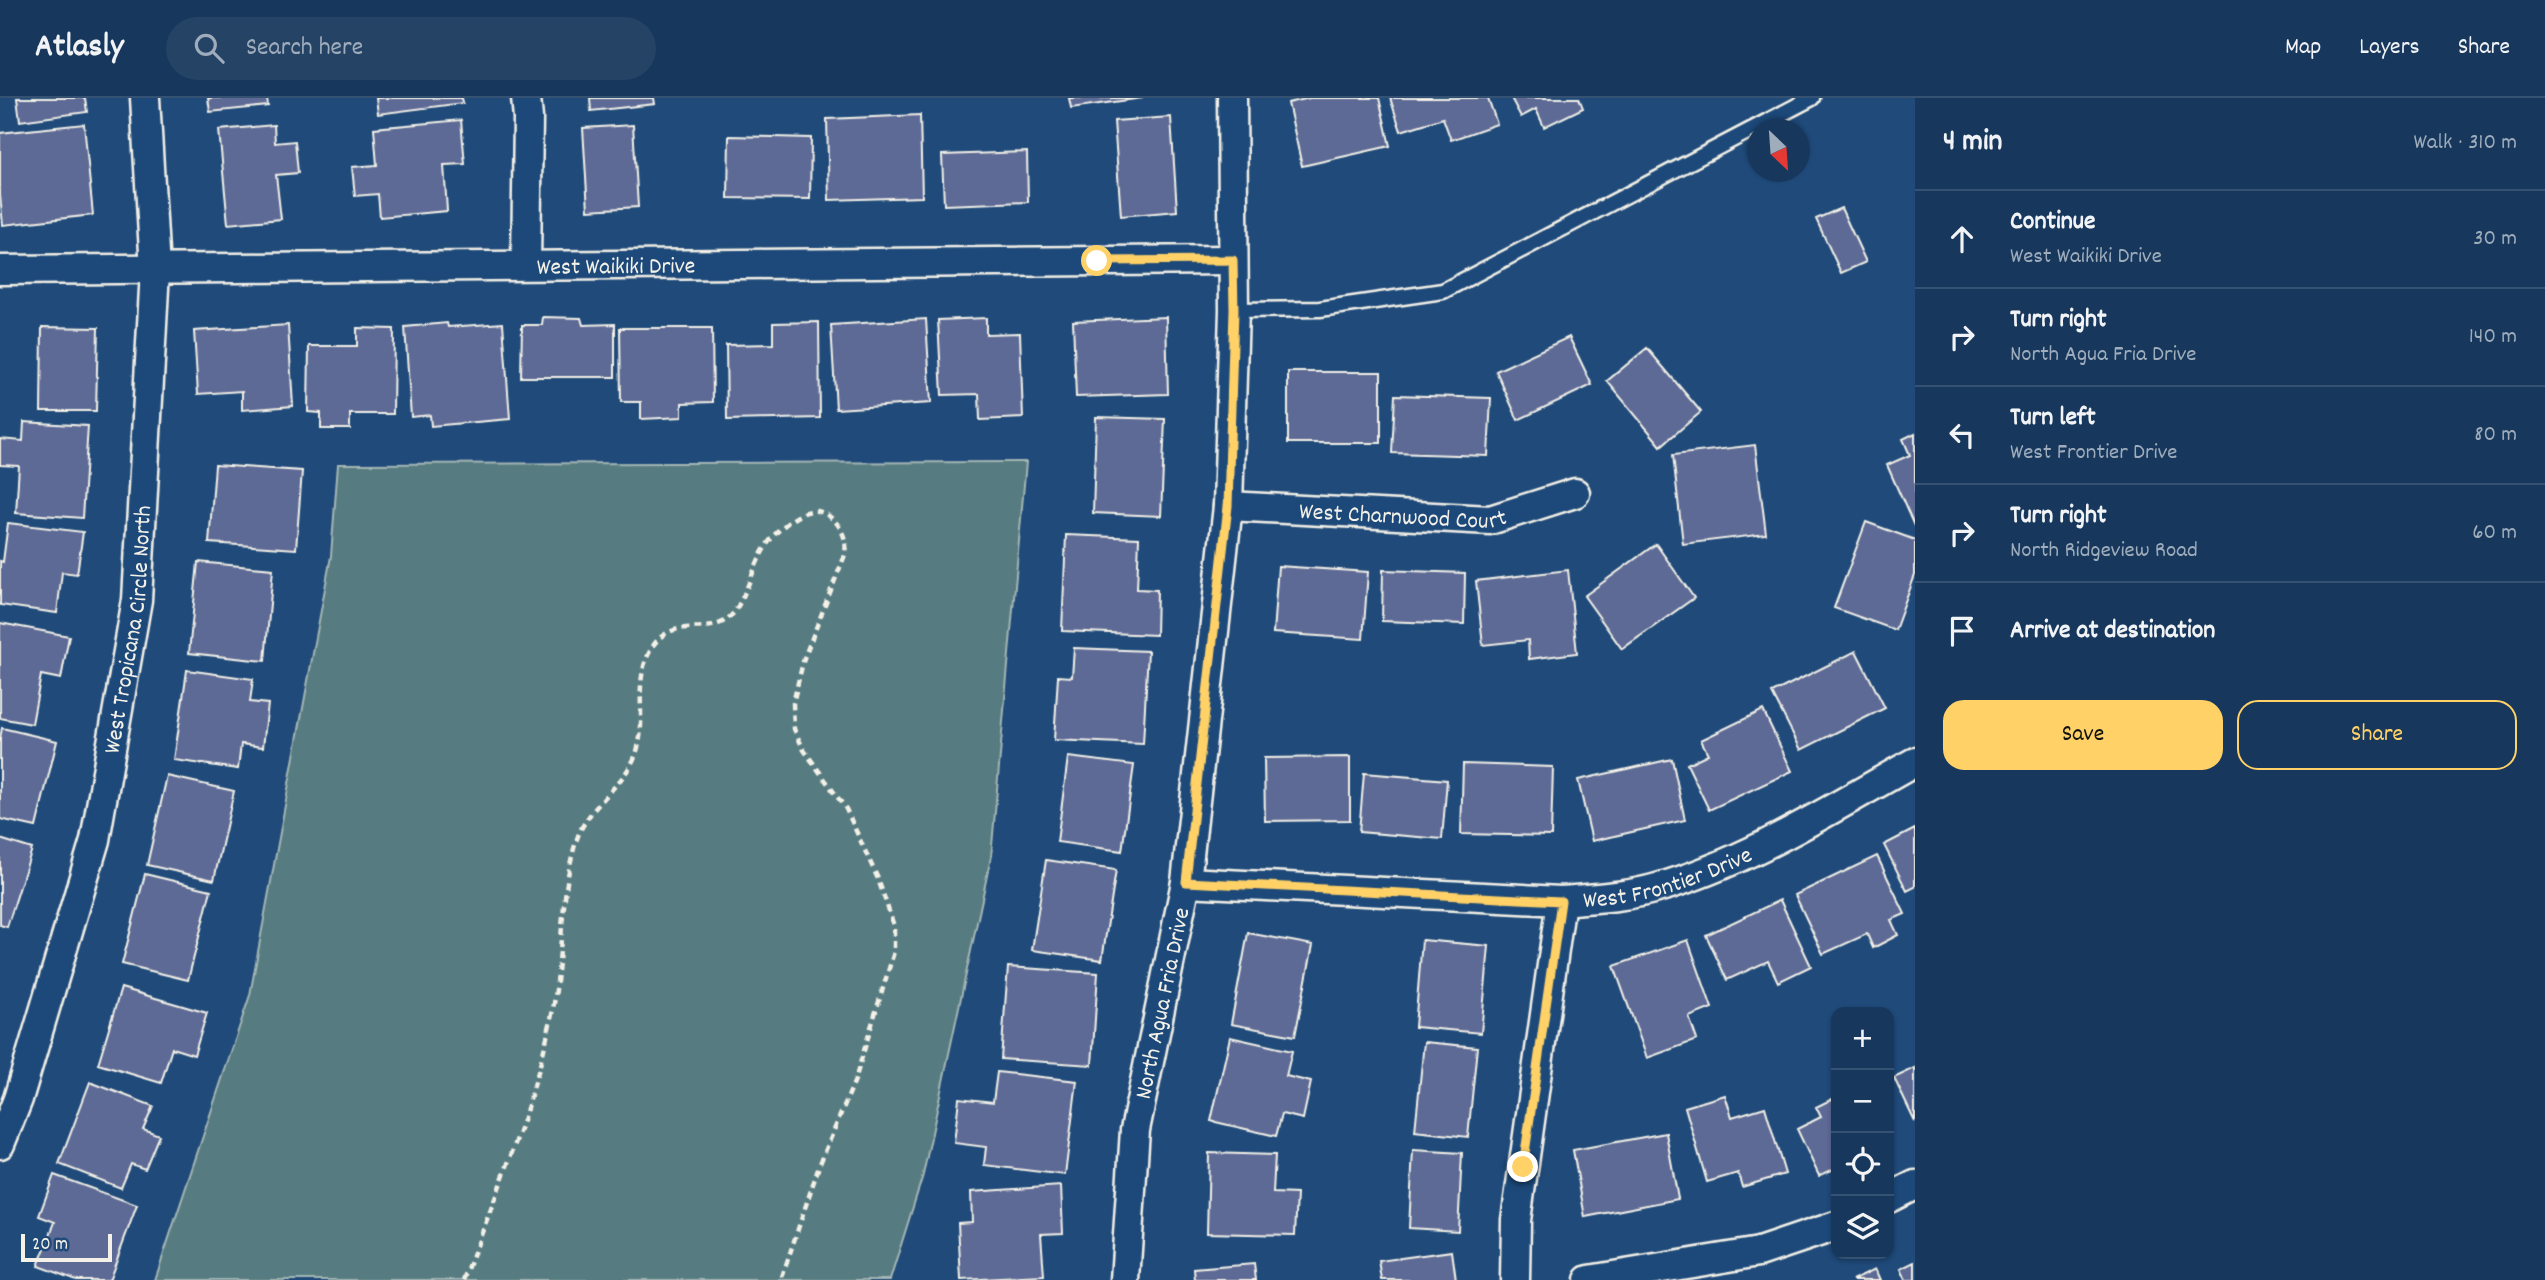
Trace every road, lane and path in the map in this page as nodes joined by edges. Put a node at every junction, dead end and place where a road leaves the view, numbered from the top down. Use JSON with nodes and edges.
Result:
{"nodes":[{"id":1,"x":145,"y":98,"type":"edge"},
{"id":2,"x":526,"y":98,"type":"edge"},
{"id":3,"x":1232,"y":98,"type":"edge"},
{"id":4,"x":1812,"y":98,"type":"edge"},
{"id":5,"x":1233,"y":260,"type":"junction"},
{"id":6,"x":526,"y":265,"type":"junction"},
{"id":7,"x":155,"y":270,"type":"junction"},
{"id":8,"x":0,"y":271,"type":"edge"},
{"id":9,"x":1234,"y":310,"type":"junction"},
{"id":10,"x":1575,"y":494,"type":"dead end"},
{"id":11,"x":1228,"y":506,"type":"junction"},
{"id":12,"x":1915,"y":762,"type":"edge"},
{"id":13,"x":1186,"y":882,"type":"junction"},
{"id":14,"x":1561,"y":901,"type":"junction"},
{"id":15,"x":0,"y":1144,"type":"edge"},
{"id":16,"x":1915,"y":1185,"type":"edge"},
{"id":17,"x":1893,"y":1196,"type":"edge"},
{"id":18,"x":1831,"y":1228,"type":"edge"},
{"id":19,"x":1520,"y":1279,"type":"edge"},
{"id":20,"x":464,"y":1280,"type":"edge"},
{"id":21,"x":781,"y":1280,"type":"edge"},
{"id":22,"x":1125,"y":1280,"type":"edge"},
{"id":23,"x":1589,"y":1280,"type":"edge"}],
"edges":[{"from":1,"to":7,"type":"street","name":"West Tropicana Circle North"},
{"from":2,"to":6,"type":"street"},
{"from":3,"to":5,"type":"street","name":"North Agua Fria Drive"},
{"from":4,"to":9,"type":"lane"},
{"from":5,"to":6,"type":"street","name":"West Waikiki Drive"},
{"from":5,"to":9,"type":"street","name":"North Agua Fria Drive"},
{"from":6,"to":7,"type":"street","name":"West Waikiki Drive"},
{"from":7,"to":8,"type":"street","name":"West Waikiki Drive"},
{"from":7,"to":15,"type":"street","name":"West Tropicana Circle North"},
{"from":9,"to":11,"type":"street","name":"North Agua Fria Drive"},
{"from":10,"to":11,"type":"street","name":"West Charnwood Court"},
{"from":11,"to":13,"type":"street","name":"North Agua Fria Drive"},
{"from":12,"to":14,"type":"street","name":"West Frontier Drive"},
{"from":13,"to":14,"type":"street","name":"West Frontier Drive"},
{"from":13,"to":22,"type":"street","name":"North Agua Fria Drive"},
{"from":14,"to":19,"type":"street"},
{"from":16,"to":17,"type":"street"},
{"from":18,"to":23,"type":"street"},
{"from":20,"to":21,"type":"path"}]}
